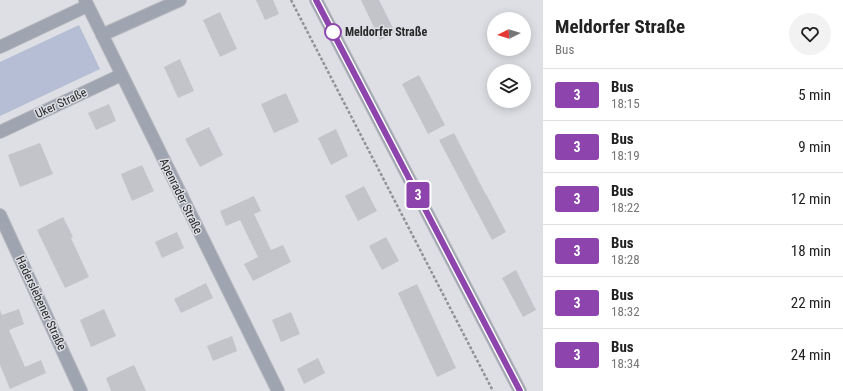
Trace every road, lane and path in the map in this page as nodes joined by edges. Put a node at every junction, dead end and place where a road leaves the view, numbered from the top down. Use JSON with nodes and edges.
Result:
{"nodes":[{"id":1,"x":180,"y":0,"type":"edge"},
{"id":2,"x":291,"y":0,"type":"edge"},
{"id":3,"x":316,"y":0,"type":"edge"},
{"id":4,"x":86,"y":3,"type":"edge"},
{"id":5,"x":102,"y":35,"type":"junction"},
{"id":6,"x":0,"y":47,"type":"edge"},
{"id":7,"x":122,"y":75,"type":"junction"},
{"id":8,"x":0,"y":132,"type":"edge"},
{"id":9,"x":0,"y":215,"type":"edge"},
{"id":10,"x":81,"y":391,"type":"edge"},
{"id":11,"x":278,"y":391,"type":"edge"},
{"id":12,"x":494,"y":391,"type":"edge"},
{"id":13,"x":520,"y":391,"type":"edge"}],
"edges":[{"from":1,"to":5,"type":"street"},
{"from":2,"to":12,"type":"path"},
{"from":3,"to":13,"type":"street"},
{"from":4,"to":5,"type":"street","name":"Apenrader Straße"},
{"from":4,"to":6,"type":"street"},
{"from":5,"to":7,"type":"street","name":"Apenrader Straße"},
{"from":7,"to":8,"type":"street","name":"Uker Straße"},
{"from":7,"to":11,"type":"street","name":"Apenrader Straße"},
{"from":9,"to":10,"type":"street","name":"Haderslebener Straße"}]}
